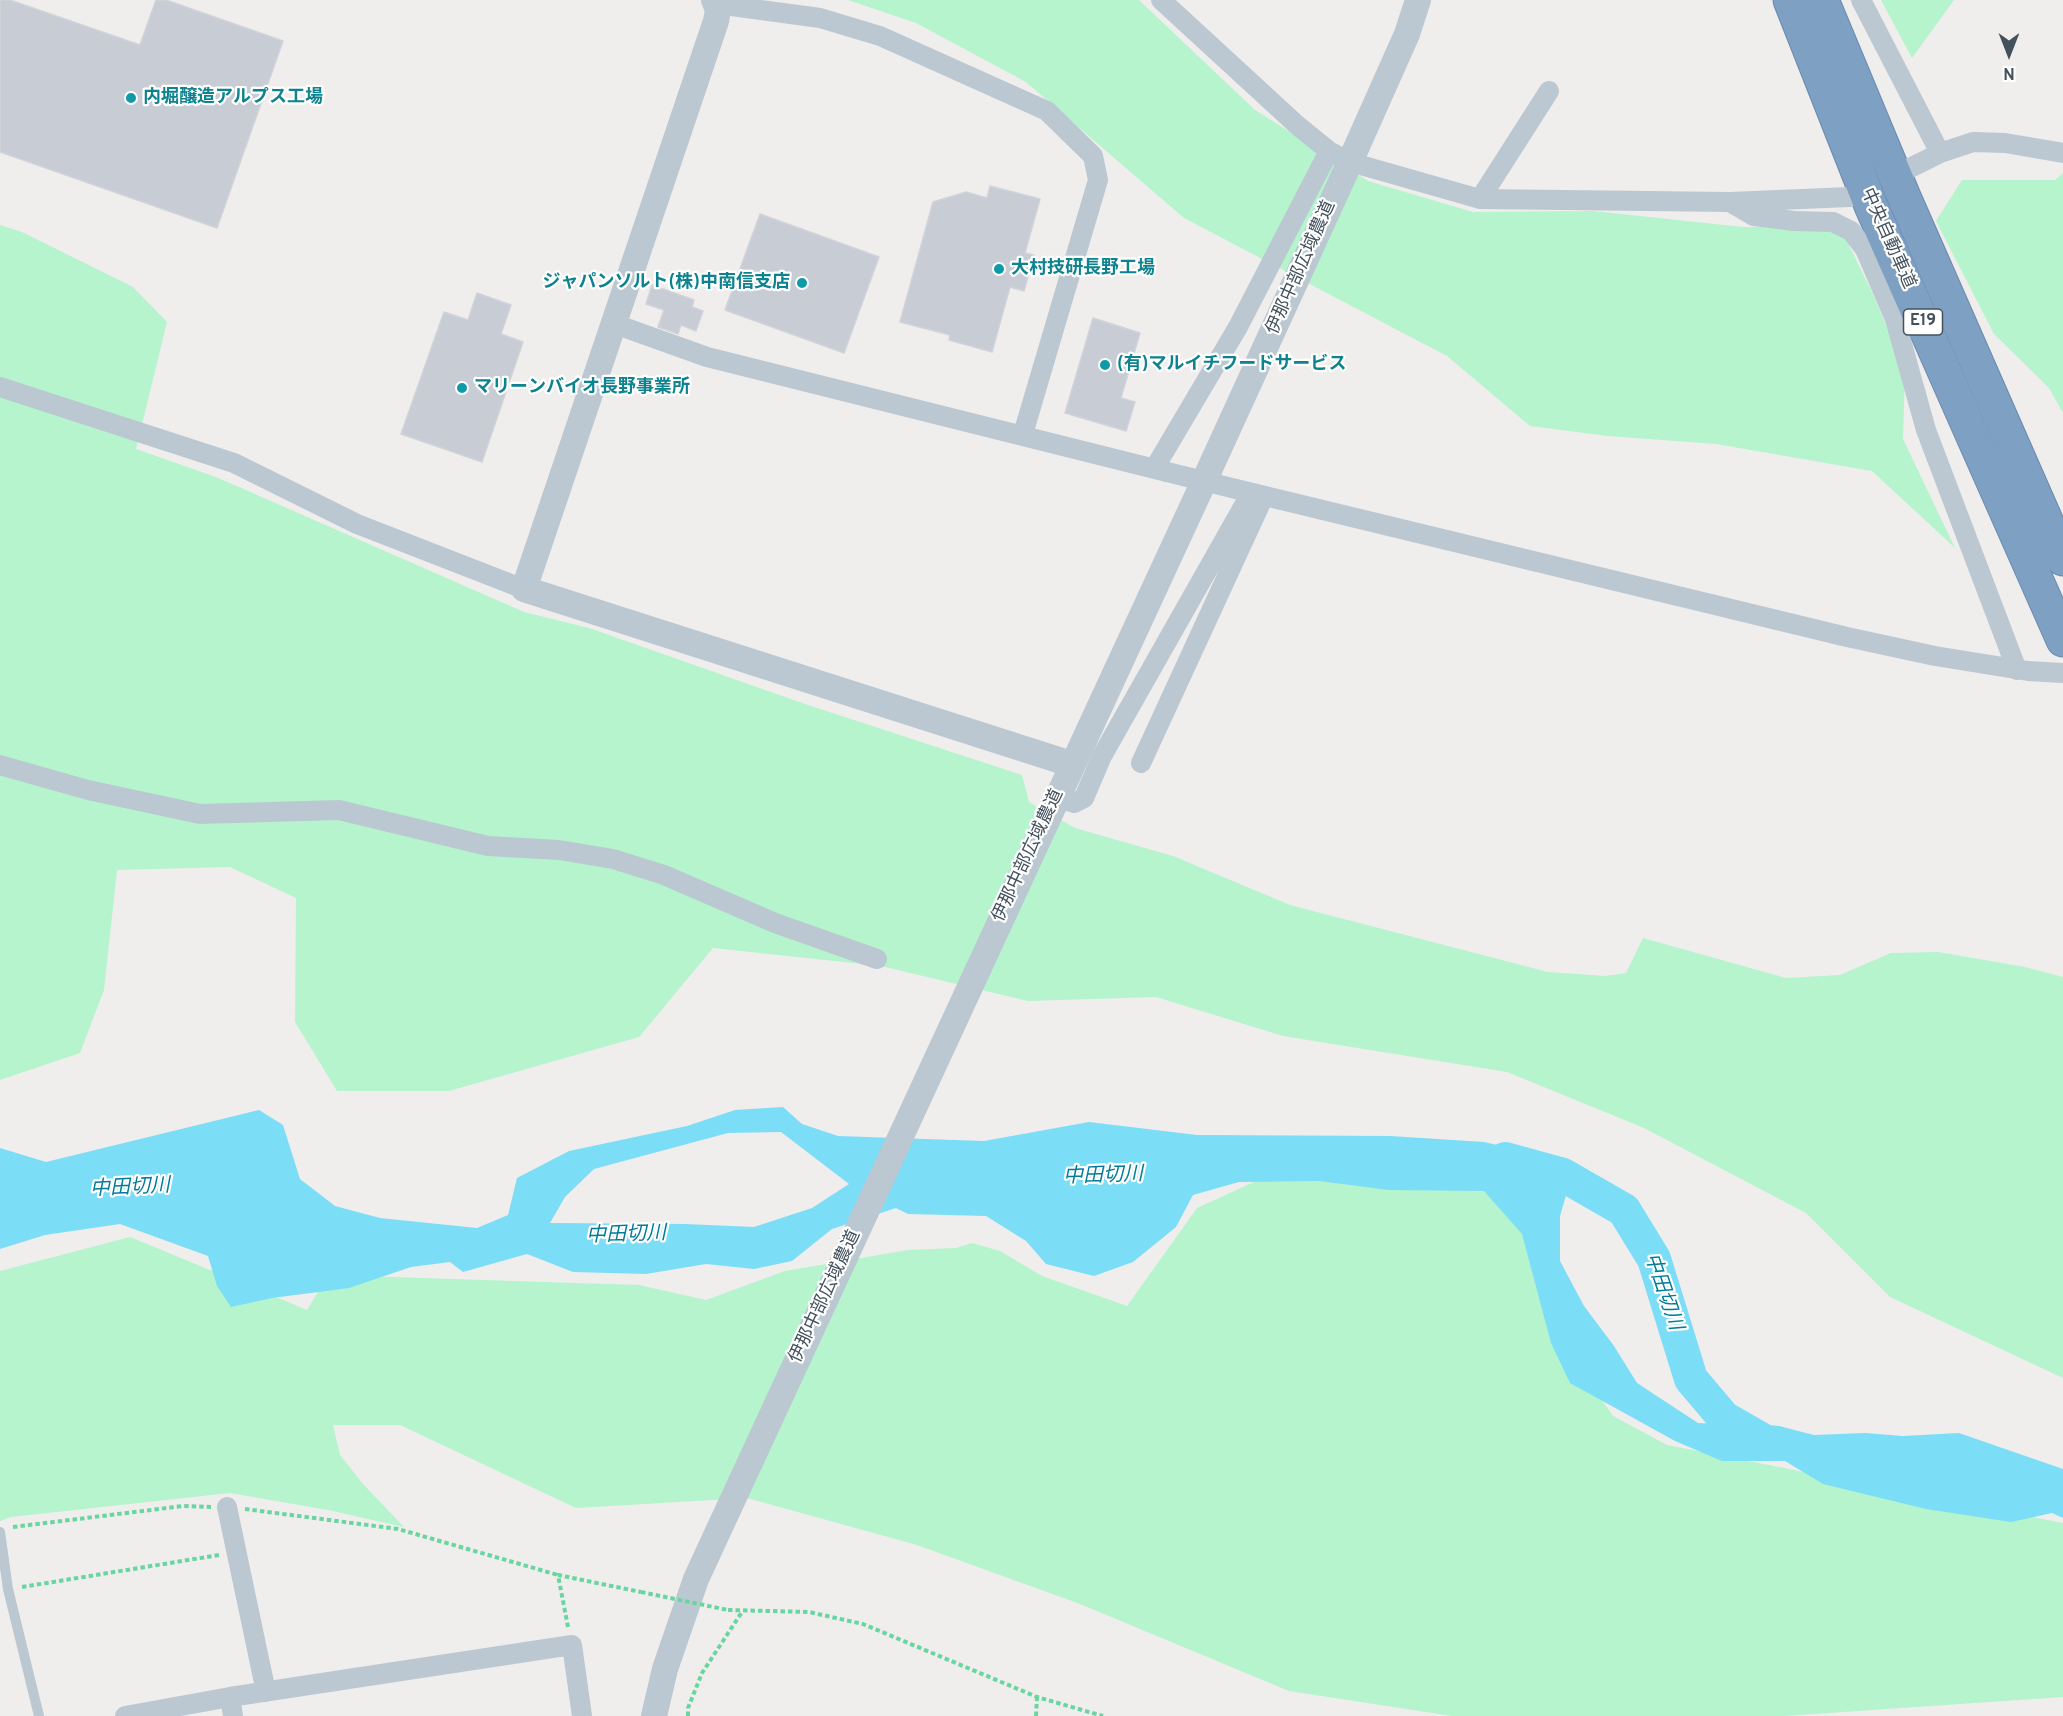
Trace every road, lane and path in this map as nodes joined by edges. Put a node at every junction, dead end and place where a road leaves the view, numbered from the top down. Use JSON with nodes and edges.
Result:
{"nodes":[{"id":1,"x":1161,"y":0,"type":"edge"},
{"id":2,"x":1418,"y":0,"type":"edge"},
{"id":3,"x":1790,"y":0,"type":"edge"},
{"id":4,"x":1822,"y":0,"type":"edge"},
{"id":5,"x":1861,"y":0,"type":"edge"},
{"id":6,"x":715,"y":2,"type":"edge"},
{"id":7,"x":1549,"y":91,"type":"dead end"},
{"id":8,"x":1940,"y":153,"type":"junction"},
{"id":9,"x":2063,"y":153,"type":"edge"},
{"id":10,"x":1339,"y":156,"type":"junction"},
{"id":11,"x":1908,"y":169,"type":"dead end"},
{"id":12,"x":1850,"y":197,"type":"dead end"},
{"id":13,"x":1480,"y":199,"type":"junction"},
{"id":14,"x":1730,"y":202,"type":"junction"},
{"id":15,"x":612,"y":323,"type":"junction"},
{"id":16,"x":0,"y":387,"type":"edge"},
{"id":17,"x":1023,"y":434,"type":"junction"},
{"id":18,"x":1161,"y":470,"type":"junction"},
{"id":19,"x":1250,"y":492,"type":"junction"},
{"id":20,"x":2063,"y":559,"type":"edge"},
{"id":21,"x":524,"y":589,"type":"junction"},
{"id":22,"x":2063,"y":640,"type":"edge"},
{"id":23,"x":2023,"y":670,"type":"junction"},
{"id":24,"x":2063,"y":673,"type":"edge"},
{"id":25,"x":1141,"y":763,"type":"dead end"},
{"id":26,"x":1071,"y":764,"type":"junction"},
{"id":27,"x":0,"y":765,"type":"edge"},
{"id":28,"x":1056,"y":797,"type":"junction"},
{"id":29,"x":877,"y":959,"type":"dead end"},
{"id":30,"x":227,"y":1507,"type":"junction"},
{"id":31,"x":11,"y":1528,"type":"dead end"},
{"id":32,"x":0,"y":1532,"type":"edge"},
{"id":33,"x":235,"y":1552,"type":"junction"},
{"id":34,"x":558,"y":1575,"type":"junction"},
{"id":35,"x":8,"y":1589,"type":"junction"},
{"id":36,"x":742,"y":1611,"type":"junction"},
{"id":37,"x":572,"y":1645,"type":"junction"},
{"id":38,"x":266,"y":1692,"type":"junction"},
{"id":39,"x":1036,"y":1697,"type":"junction"},
{"id":40,"x":231,"y":1707,"type":"edge"},
{"id":41,"x":39,"y":1716,"type":"edge"},
{"id":42,"x":125,"y":1716,"type":"edge"},
{"id":43,"x":582,"y":1716,"type":"edge"},
{"id":44,"x":654,"y":1716,"type":"edge"},
{"id":45,"x":688,"y":1716,"type":"edge"},
{"id":46,"x":1036,"y":1716,"type":"edge"},
{"id":47,"x":1103,"y":1716,"type":"edge"}],
"edges":[{"from":1,"to":10,"type":"street"},
{"from":2,"to":10,"type":"street","name":"伊那中部広域農道"},
{"from":3,"to":22,"type":"highway","name":"中央自動車道","number":"E19"},
{"from":4,"to":20,"type":"highway","name":"中央自動車道","number":"E19"},
{"from":5,"to":8,"type":"street"},
{"from":6,"to":15,"type":"street"},
{"from":6,"to":17,"type":"street"},
{"from":7,"to":13,"type":"street"},
{"from":8,"to":9,"type":"street"},
{"from":8,"to":11,"type":"street"},
{"from":10,"to":13,"type":"street"},
{"from":10,"to":18,"type":"street"},
{"from":10,"to":26,"type":"street","name":"伊那中部広域農道"},
{"from":12,"to":14,"type":"street"},
{"from":13,"to":14,"type":"street"},
{"from":14,"to":23,"type":"street"},
{"from":15,"to":17,"type":"street"},
{"from":15,"to":21,"type":"street"},
{"from":16,"to":21,"type":"street"},
{"from":17,"to":18,"type":"street"},
{"from":18,"to":19,"type":"street","bridge":true},
{"from":19,"to":23,"type":"street"},
{"from":19,"to":25,"type":"street"},
{"from":19,"to":28,"type":"street"},
{"from":21,"to":26,"type":"street"},
{"from":23,"to":24,"type":"street"},
{"from":26,"to":28,"type":"street","name":"伊那中部広域農道"},
{"from":27,"to":29,"type":"street"},
{"from":28,"to":44,"type":"street","name":"伊那中部広域農道"},
{"from":30,"to":31,"type":"path"},
{"from":30,"to":33,"type":"street"},
{"from":30,"to":34,"type":"path"},
{"from":32,"to":35,"type":"lane"},
{"from":33,"to":35,"type":"path"},
{"from":33,"to":38,"type":"street"},
{"from":34,"to":36,"type":"path","bridge":true},
{"from":34,"to":37,"type":"path"},
{"from":35,"to":41,"type":"lane"},
{"from":36,"to":39,"type":"path"},
{"from":36,"to":45,"type":"path"},
{"from":37,"to":38,"type":"street"},
{"from":37,"to":43,"type":"street"},
{"from":38,"to":40,"type":"street"},
{"from":39,"to":46,"type":"path"},
{"from":39,"to":47,"type":"path"},
{"from":40,"to":42,"type":"street"}]}
